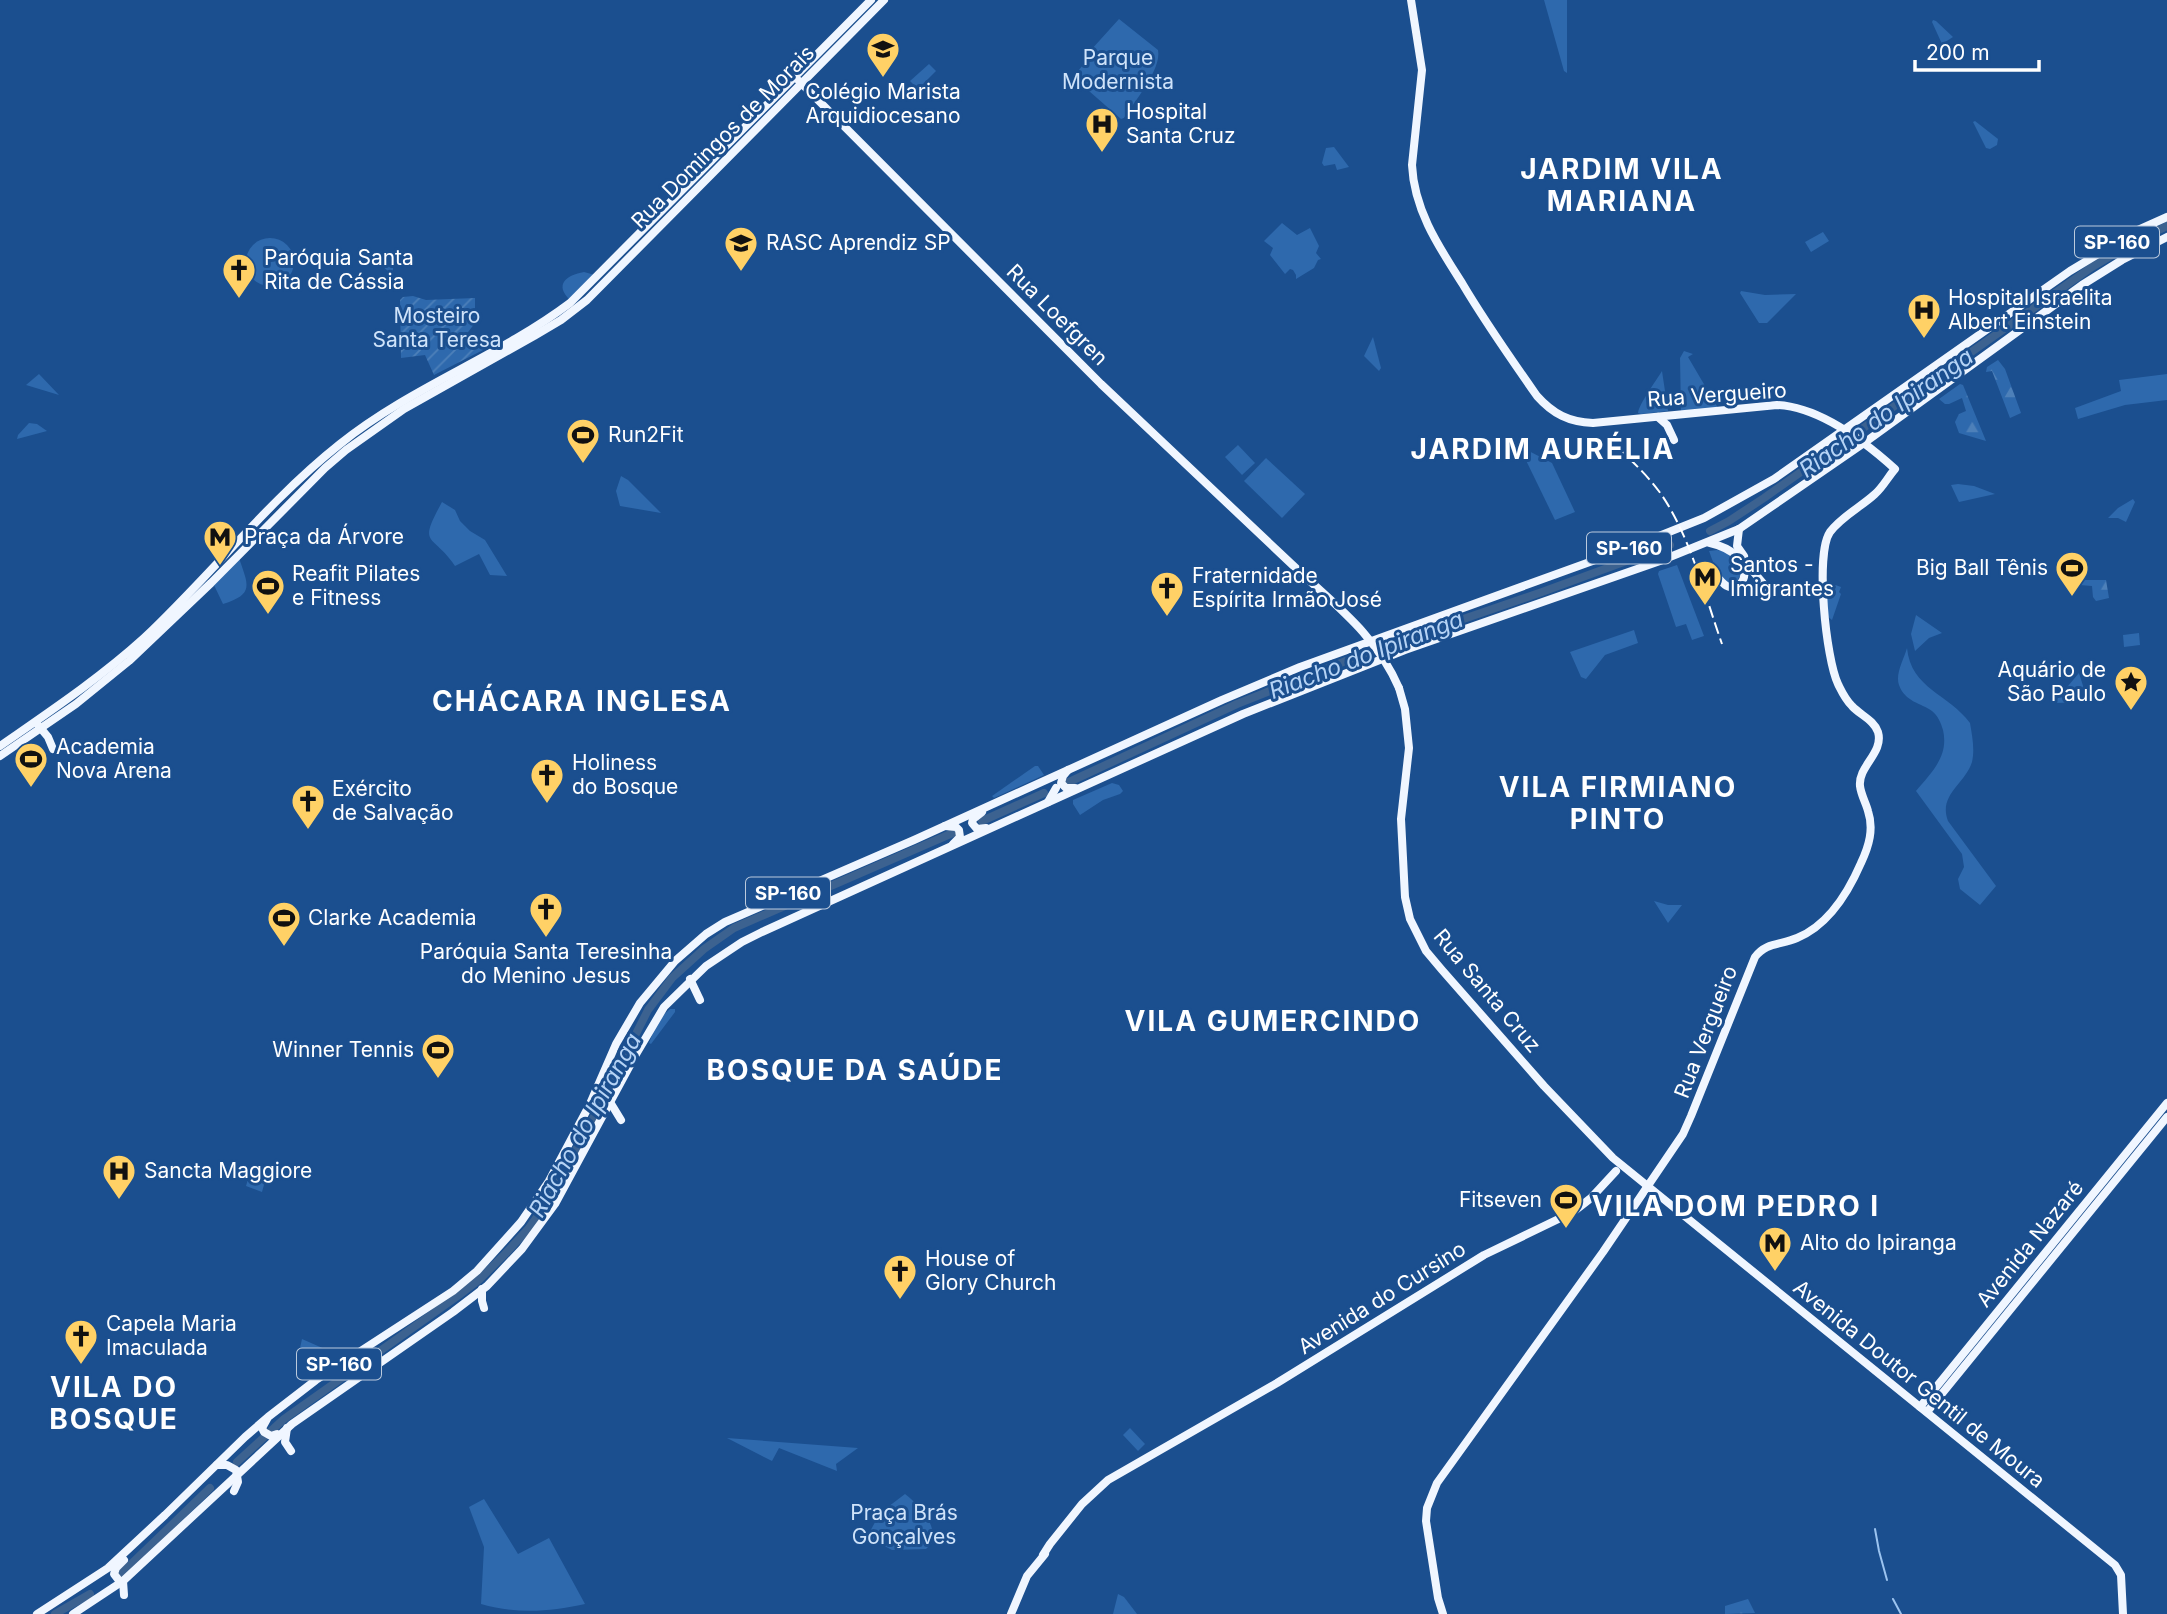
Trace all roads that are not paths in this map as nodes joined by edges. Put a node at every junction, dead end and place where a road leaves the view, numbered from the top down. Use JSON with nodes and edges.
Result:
{"nodes":[{"id":1,"x":870,"y":0,"type":"edge"},
{"id":2,"x":884,"y":0,"type":"edge"},
{"id":3,"x":1411,"y":0,"type":"edge"},
{"id":4,"x":798,"y":80,"type":"junction"},
{"id":5,"x":2167,"y":217,"type":"edge"},
{"id":6,"x":2167,"y":237,"type":"edge"},
{"id":7,"x":1658,"y":417,"type":"junction"},
{"id":8,"x":1846,"y":432,"type":"junction"},
{"id":9,"x":1674,"y":440,"type":"dead end"},
{"id":10,"x":1861,"y":441,"type":"junction"},
{"id":11,"x":1739,"y":529,"type":"junction"},
{"id":12,"x":1708,"y":543,"type":"junction"},
{"id":13,"x":1741,"y":558,"type":"junction"},
{"id":14,"x":1715,"y":574,"type":"dead end"},
{"id":15,"x":1399,"y":688,"type":"joint"},
{"id":16,"x":38,"y":725,"type":"junction"},
{"id":17,"x":0,"y":746,"type":"edge"},
{"id":18,"x":53,"y":749,"type":"dead end"},
{"id":19,"x":0,"y":756,"type":"edge"},
{"id":20,"x":1070,"y":768,"type":"junction"},
{"id":21,"x":1085,"y":786,"type":"junction"},
{"id":22,"x":1056,"y":788,"type":"dead end"},
{"id":23,"x":1048,"y":802,"type":"junction"},
{"id":24,"x":984,"y":807,"type":"junction"},
{"id":25,"x":945,"y":826,"type":"junction"},
{"id":26,"x":988,"y":829,"type":"junction"},
{"id":27,"x":951,"y":847,"type":"junction"},
{"id":28,"x":1745,"y":950,"type":"dead end"},
{"id":29,"x":1756,"y":955,"type":"junction"},
{"id":30,"x":690,"y":979,"type":"junction"},
{"id":31,"x":700,"y":1000,"type":"dead end"},
{"id":32,"x":610,"y":1102,"type":"junction"},
{"id":33,"x":2167,"y":1104,"type":"edge"},
{"id":34,"x":2167,"y":1117,"type":"edge"},
{"id":35,"x":621,"y":1120,"type":"dead end"},
{"id":36,"x":1612,"y":1158,"type":"junction"},
{"id":37,"x":1616,"y":1171,"type":"junction"},
{"id":38,"x":1631,"y":1173,"type":"junction"},
{"id":39,"x":1648,"y":1186,"type":"junction"},
{"id":40,"x":482,"y":1289,"type":"junction"},
{"id":41,"x":484,"y":1308,"type":"dead end"},
{"id":42,"x":1922,"y":1406,"type":"junction"},
{"id":43,"x":268,"y":1417,"type":"junction"},
{"id":44,"x":288,"y":1427,"type":"junction"},
{"id":45,"x":275,"y":1435,"type":"junction"},
{"id":46,"x":291,"y":1451,"type":"dead end"},
{"id":47,"x":220,"y":1465,"type":"junction"},
{"id":48,"x":237,"y":1472,"type":"junction"},
{"id":49,"x":234,"y":1491,"type":"dead end"},
{"id":50,"x":1044,"y":1538,"type":"dead end"},
{"id":51,"x":140,"y":1539,"type":"junction"},
{"id":52,"x":1044,"y":1553,"type":"junction"},
{"id":53,"x":122,"y":1582,"type":"junction"},
{"id":54,"x":124,"y":1595,"type":"dead end"},
{"id":55,"x":37,"y":1614,"type":"edge"},
{"id":56,"x":73,"y":1614,"type":"edge"},
{"id":57,"x":1011,"y":1614,"type":"edge"},
{"id":58,"x":1443,"y":1614,"type":"edge"},
{"id":59,"x":2123,"y":1614,"type":"edge"}],
"edges":[{"from":1,"to":4,"type":"main road","name":"Rua Domingos de Morais"},
{"from":2,"to":4,"type":"main road","name":"Rua Domingos de Morais"},
{"from":3,"to":7,"type":"main road","name":"Rua Vergueiro"},
{"from":4,"to":15,"type":"main road","name":"Rua Loefgren","bridge":true},
{"from":4,"to":16,"type":"main road","name":"Rua Domingos de Morais"},
{"from":5,"to":8,"type":"main road","number":"SP-160"},
{"from":6,"to":10,"type":"main road","number":"SP-160"},
{"from":7,"to":8,"type":"main road","name":"Rua Vergueiro"},
{"from":7,"to":9,"type":"main road"},
{"from":8,"to":10,"type":"main road","name":"Rua Vergueiro"},
{"from":8,"to":20,"type":"main road","number":"SP-160"},
{"from":10,"to":11,"type":"main road","number":"SP-160"},
{"from":10,"to":29,"type":"main road","name":"Rua Vergueiro"},
{"from":11,"to":12,"type":"main road","number":"SP-160"},
{"from":11,"to":13,"type":"main road"},
{"from":12,"to":13,"type":"main road"},
{"from":12,"to":21,"type":"main road","number":"SP-160"},
{"from":13,"to":14,"type":"main road"},
{"from":15,"to":36,"type":"main road","name":"Rua Santa Cruz"},
{"from":16,"to":17,"type":"main road"},
{"from":16,"to":18,"type":"main road"},
{"from":16,"to":19,"type":"main road"},
{"from":20,"to":21,"type":"main road"},
{"from":20,"to":24,"type":"main road","number":"SP-160"},
{"from":21,"to":23,"type":"main road","number":"SP-160"},
{"from":22,"to":23,"type":"main road"},
{"from":23,"to":26,"type":"main road","number":"SP-160"},
{"from":24,"to":25,"type":"main road","number":"SP-160"},
{"from":24,"to":26,"type":"main road"},
{"from":25,"to":27,"type":"main road"},
{"from":25,"to":43,"type":"main road","number":"SP-160"},
{"from":26,"to":27,"type":"main road","number":"SP-160"},
{"from":27,"to":30,"type":"main road","number":"SP-160"},
{"from":28,"to":29,"type":"main road"},
{"from":29,"to":39,"type":"main road","name":"Rua Vergueiro"},
{"from":30,"to":31,"type":"main road"},
{"from":30,"to":32,"type":"main road","number":"SP-160"},
{"from":32,"to":35,"type":"main road"},
{"from":32,"to":40,"type":"main road","number":"SP-160"},
{"from":33,"to":42,"type":"main road","name":"Avenida Nazaré"},
{"from":34,"to":42,"type":"main road","name":"Avenida Nazaré"},
{"from":36,"to":37,"type":"main road"},
{"from":36,"to":38,"type":"main road","name":"Rua Santa Cruz"},
{"from":37,"to":38,"type":"main road"},
{"from":37,"to":52,"type":"main road","name":"Avenida do Cursino"},
{"from":38,"to":39,"type":"main road","name":"Rua Santa Cruz"},
{"from":39,"to":42,"type":"main road","name":"Avenida Doutor Gentil de Moura"},
{"from":39,"to":58,"type":"main road","name":"Rua Vergueiro"},
{"from":40,"to":41,"type":"main road"},
{"from":40,"to":44,"type":"main road","number":"SP-160"},
{"from":42,"to":59,"type":"main road","name":"Avenida Doutor Gentil de Moura"},
{"from":43,"to":45,"type":"main road"},
{"from":43,"to":47,"type":"main road","number":"SP-160"},
{"from":44,"to":45,"type":"main road","number":"SP-160"},
{"from":44,"to":46,"type":"main road"},
{"from":45,"to":48,"type":"main road","number":"SP-160"},
{"from":47,"to":48,"type":"main road"},
{"from":47,"to":51,"type":"main road","number":"SP-160"},
{"from":48,"to":49,"type":"main road"},
{"from":48,"to":53,"type":"main road","number":"SP-160"},
{"from":50,"to":52,"type":"main road"},
{"from":51,"to":53,"type":"main road"},
{"from":51,"to":55,"type":"main road","number":"SP-160"},
{"from":52,"to":57,"type":"main road","name":"Avenida do Cursino"},
{"from":53,"to":54,"type":"main road"},
{"from":53,"to":56,"type":"main road","number":"SP-160"}]}
